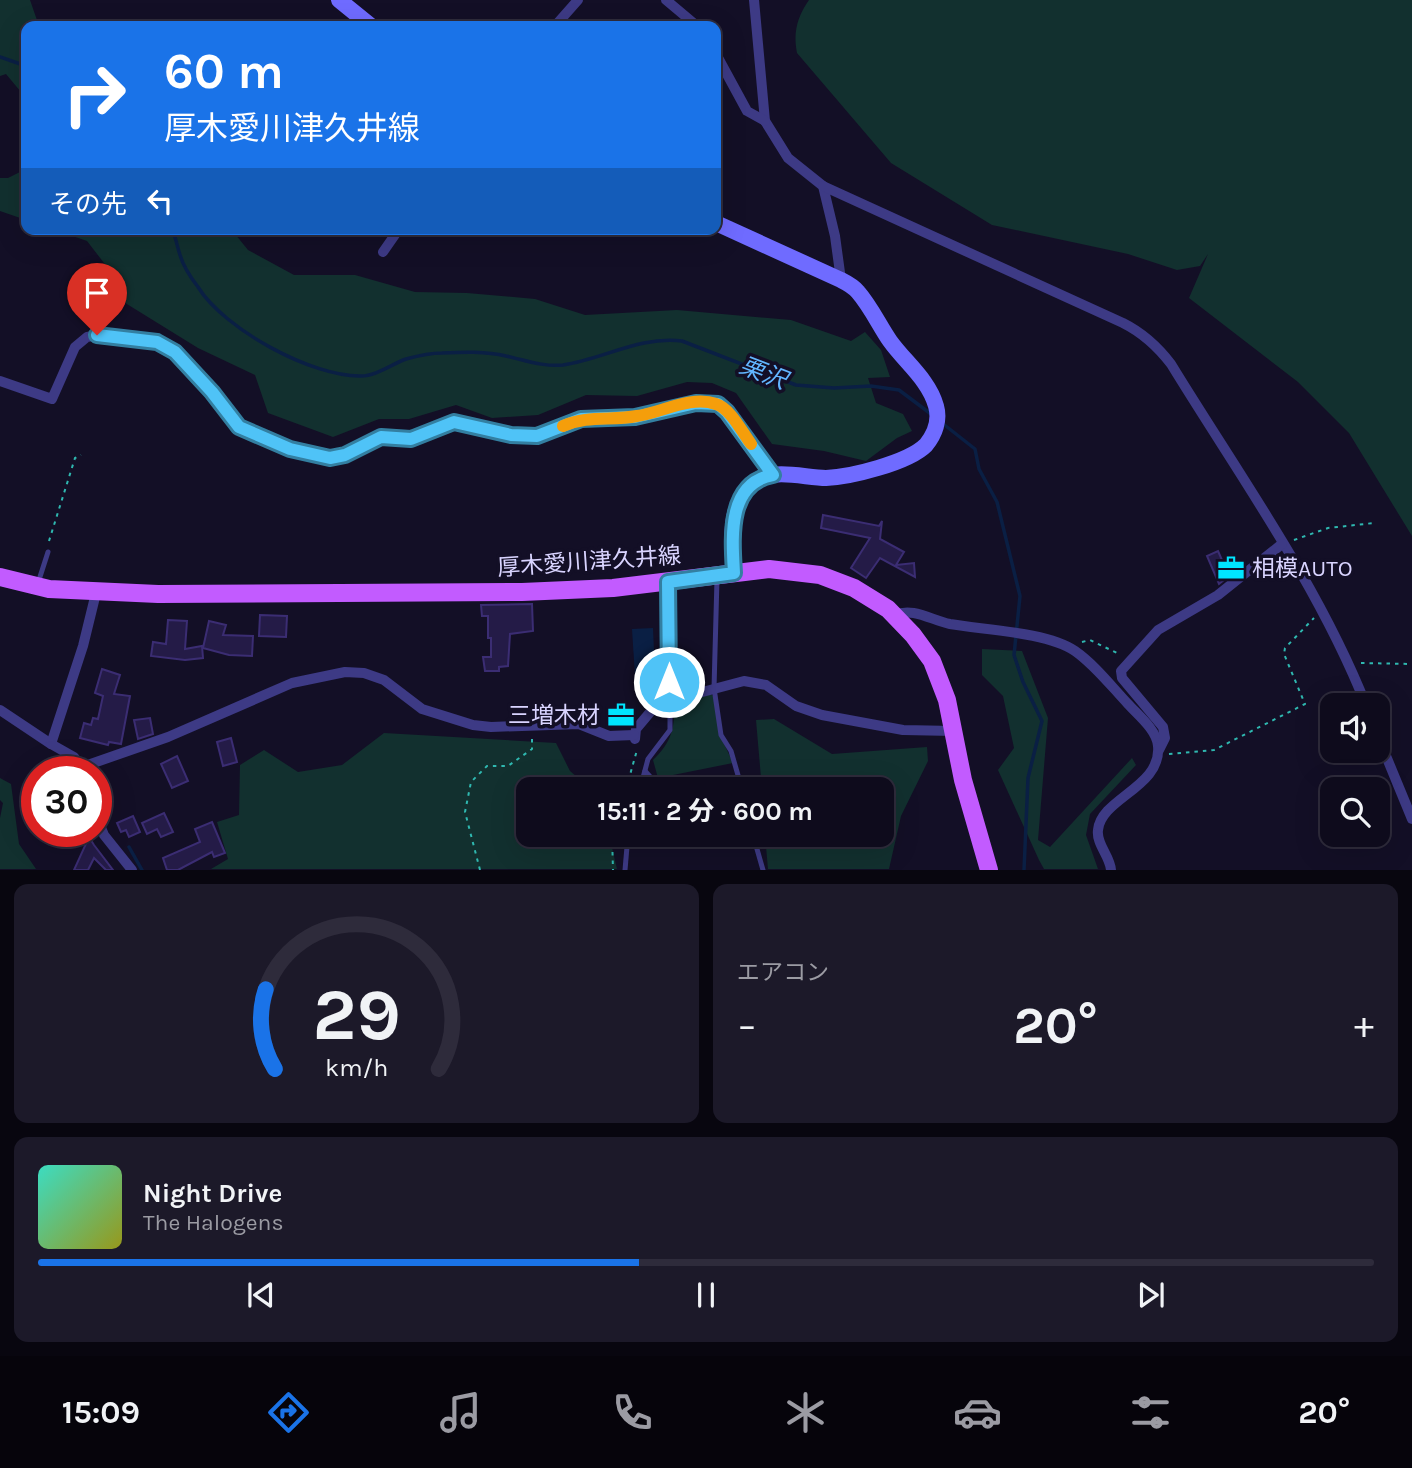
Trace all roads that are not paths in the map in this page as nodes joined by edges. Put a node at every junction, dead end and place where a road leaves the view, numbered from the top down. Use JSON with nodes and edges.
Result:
{"nodes":[{"id":1,"x":339,"y":0,"type":"edge"},
{"id":2,"x":578,"y":0,"type":"edge"},
{"id":3,"x":666,"y":0,"type":"edge"},
{"id":4,"x":754,"y":0,"type":"edge"},
{"id":5,"x":365,"y":21,"type":"edge"},
{"id":6,"x":559,"y":21,"type":"edge"},
{"id":7,"x":691,"y":21,"type":"edge"},
{"id":8,"x":721,"y":63,"type":"edge"},
{"id":9,"x":765,"y":121,"type":"junction"},
{"id":10,"x":822,"y":186,"type":"junction"},
{"id":11,"x":721,"y":225,"type":"edge"},
{"id":12,"x":396,"y":235,"type":"edge"},
{"id":13,"x":383,"y":252,"type":"dead end"},
{"id":14,"x":841,"y":279,"type":"junction"},
{"id":15,"x":0,"y":381,"type":"edge"},
{"id":16,"x":773,"y":475,"type":"junction"},
{"id":17,"x":1282,"y":544,"type":"junction"},
{"id":18,"x":48,"y":552,"type":"road end"},
{"id":19,"x":725,"y":574,"type":"junction"},
{"id":20,"x":0,"y":577,"type":"edge"},
{"id":21,"x":668,"y":582,"type":"junction"},
{"id":22,"x":37,"y":586,"type":"junction"},
{"id":23,"x":96,"y":593,"type":"junction"},
{"id":24,"x":895,"y":615,"type":"junction"},
{"id":25,"x":715,"y":688,"type":"junction"},
{"id":26,"x":1361,"y":693,"type":"edge"},
{"id":27,"x":670,"y":702,"type":"junction"},
{"id":28,"x":0,"y":710,"type":"edge"},
{"id":29,"x":954,"y":731,"type":"junction"},
{"id":30,"x":51,"y":744,"type":"junction"},
{"id":31,"x":1158,"y":753,"type":"junction"},
{"id":32,"x":72,"y":756,"type":"edge"},
{"id":33,"x":112,"y":758,"type":"edge"},
{"id":34,"x":1389,"y":763,"type":"edge"},
{"id":35,"x":645,"y":771,"type":"junction"},
{"id":36,"x":643,"y":777,"type":"edge"},
{"id":37,"x":650,"y":777,"type":"edge"},
{"id":38,"x":738,"y":777,"type":"edge"},
{"id":39,"x":1412,"y":819,"type":"edge"},
{"id":40,"x":112,"y":845,"type":"edge"},
{"id":41,"x":627,"y":847,"type":"edge"},
{"id":42,"x":756,"y":847,"type":"edge"},
{"id":43,"x":626,"y":869,"type":"edge"},
{"id":44,"x":132,"y":870,"type":"edge"},
{"id":45,"x":763,"y":870,"type":"edge"},
{"id":46,"x":989,"y":870,"type":"edge"},
{"id":47,"x":1111,"y":870,"type":"edge"}],
"edges":[{"from":1,"to":5,"type":"street"},
{"from":2,"to":6,"type":"street"},
{"from":3,"to":7,"type":"street"},
{"from":4,"to":9,"type":"street"},
{"from":8,"to":9,"type":"street"},
{"from":9,"to":10,"type":"street"},
{"from":10,"to":14,"type":"street"},
{"from":10,"to":17,"type":"street"},
{"from":11,"to":14,"type":"street"},
{"from":12,"to":13,"type":"street"},
{"from":14,"to":16,"type":"street"},
{"from":15,"to":16,"type":"street"},
{"from":16,"to":19,"type":"street"},
{"from":17,"to":26,"type":"street"},
{"from":17,"to":31,"type":"street"},
{"from":18,"to":22,"type":"lane"},
{"from":19,"to":21,"type":"main road","name":"厚木愛川津久井線"},
{"from":19,"to":24,"type":"main road","name":"厚木愛川津久井線"},
{"from":19,"to":25,"type":"lane"},
{"from":20,"to":22,"type":"main road","name":"厚木愛川津久井線"},
{"from":21,"to":23,"type":"main road","name":"厚木愛川津久井線"},
{"from":21,"to":27,"type":"street"},
{"from":22,"to":23,"type":"main road","name":"厚木愛川津久井線"},
{"from":23,"to":30,"type":"street"},
{"from":24,"to":29,"type":"main road","name":"厚木愛川津久井線"},
{"from":24,"to":31,"type":"street"},
{"from":25,"to":27,"type":"street"},
{"from":25,"to":29,"type":"street"},
{"from":25,"to":38,"type":"lane"},
{"from":27,"to":33,"type":"street"},
{"from":27,"to":35,"type":"lane"},
{"from":28,"to":30,"type":"street"},
{"from":29,"to":46,"type":"main road","name":"厚木愛川津久井線"},
{"from":30,"to":32,"type":"street"},
{"from":31,"to":47,"type":"street"},
{"from":34,"to":39,"type":"street"},
{"from":35,"to":36,"type":"lane"},
{"from":35,"to":37,"type":"lane"},
{"from":40,"to":44,"type":"street"},
{"from":41,"to":43,"type":"lane"},
{"from":42,"to":45,"type":"lane"}]}
